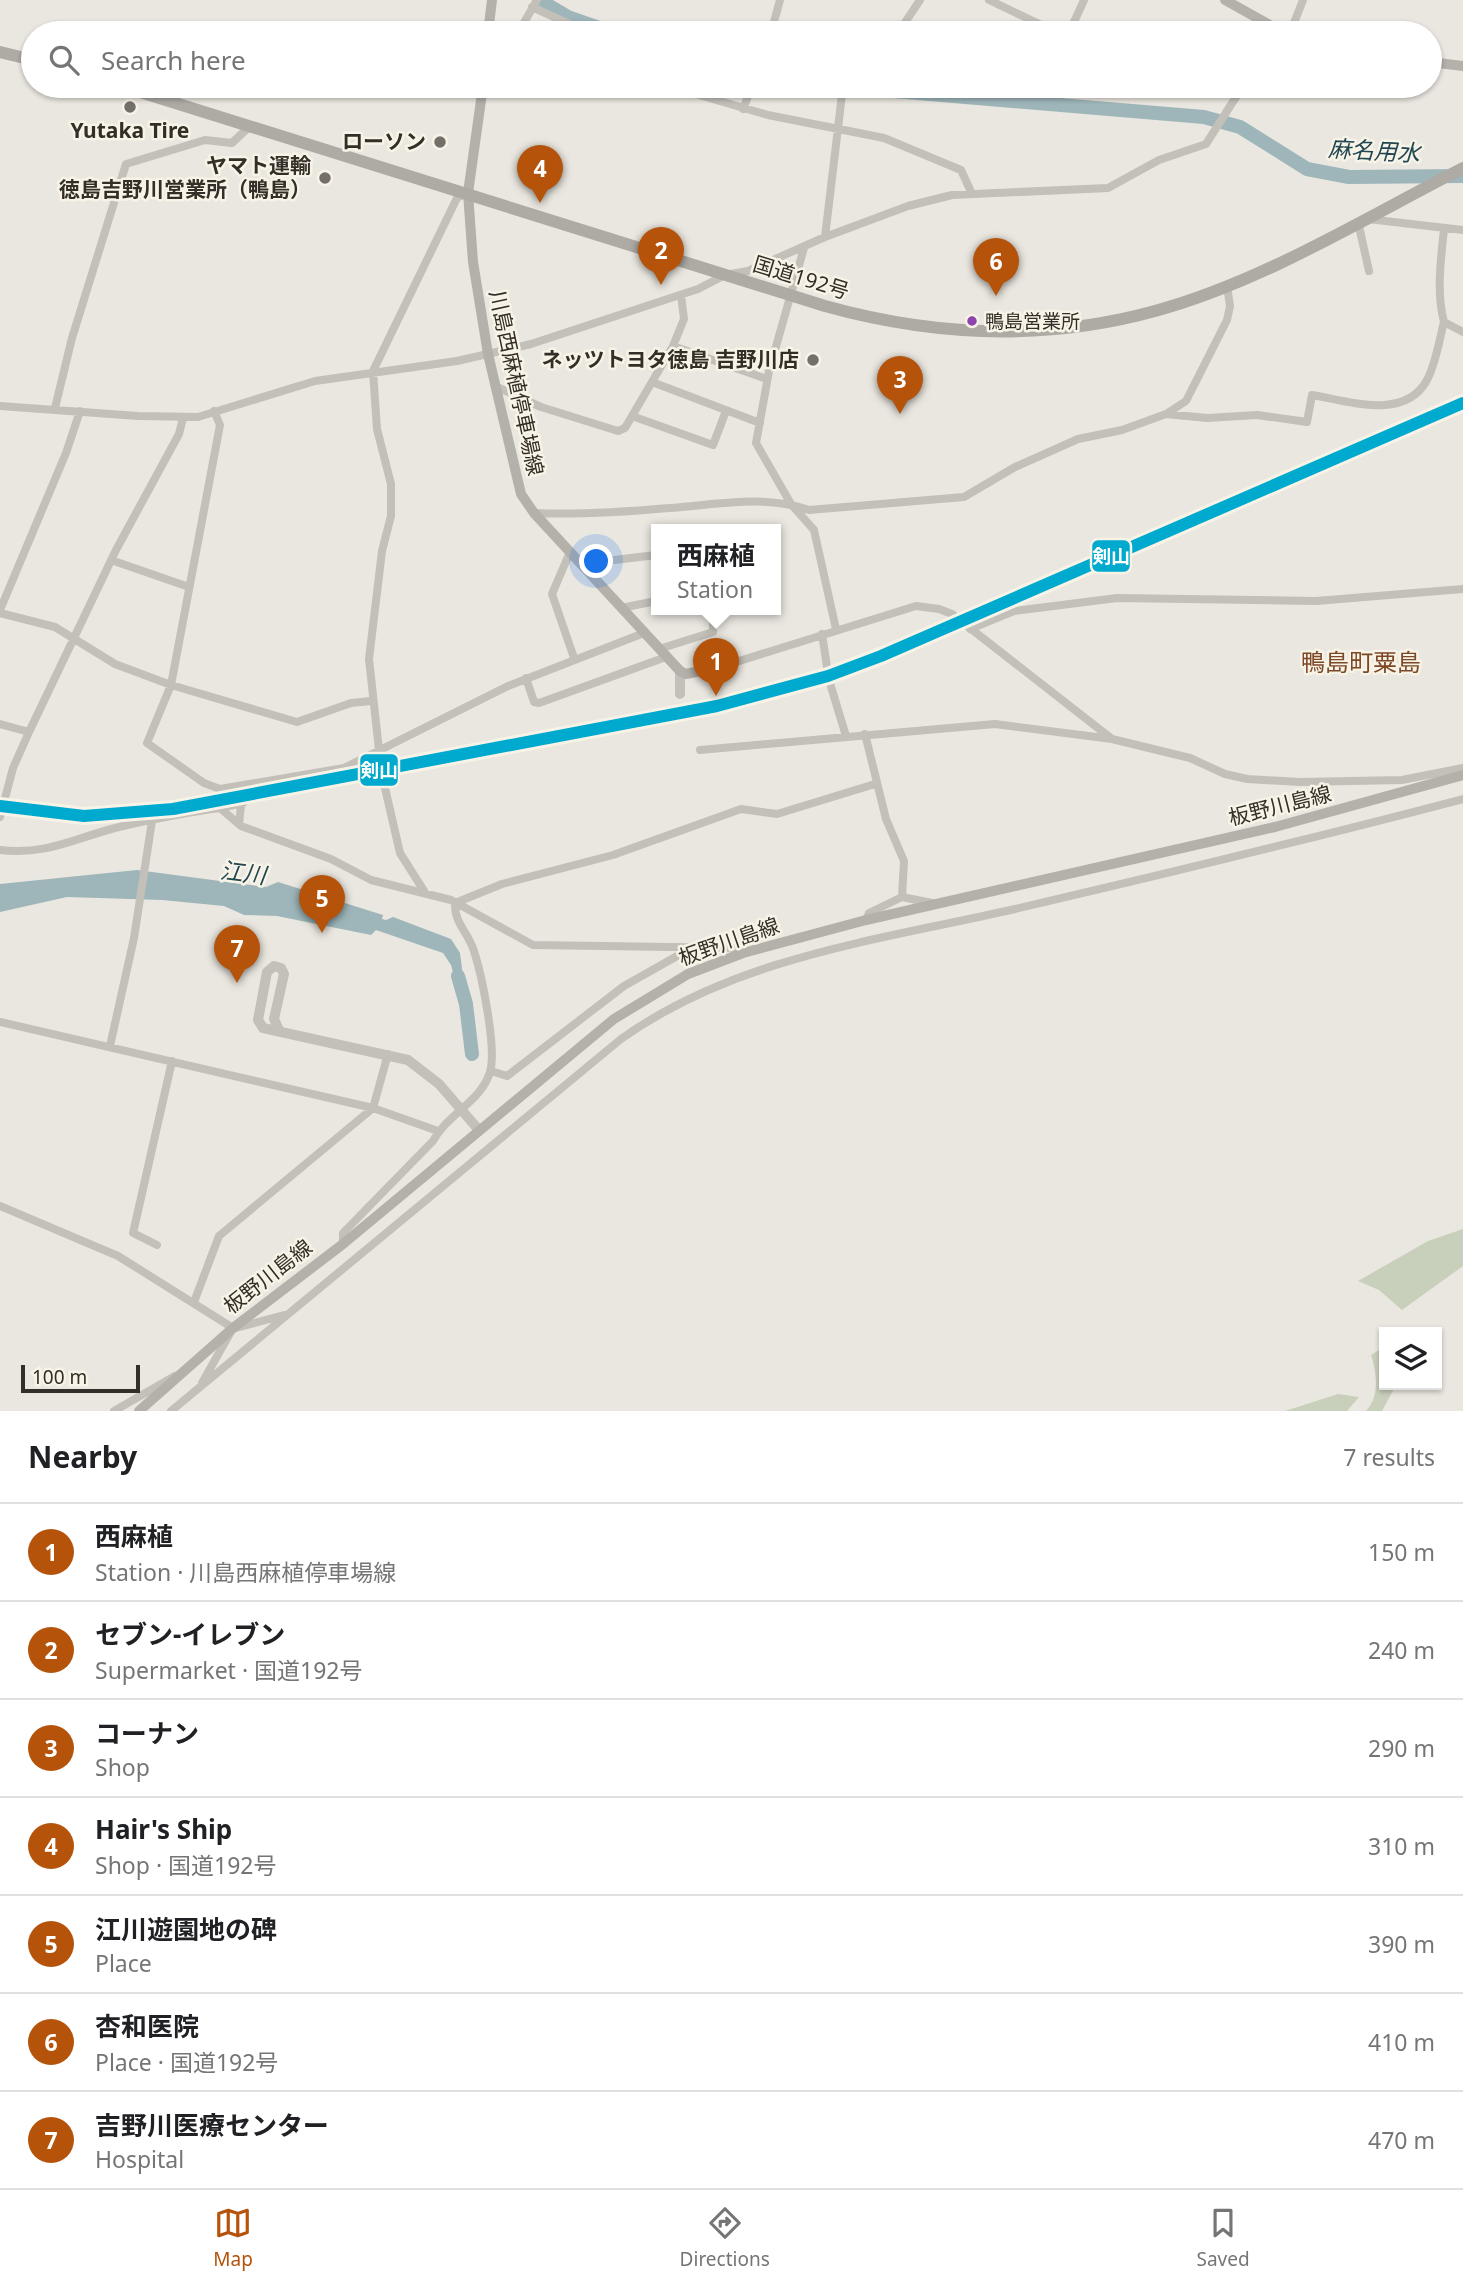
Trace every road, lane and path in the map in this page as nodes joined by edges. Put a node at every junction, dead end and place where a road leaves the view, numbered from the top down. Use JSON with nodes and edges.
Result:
{"nodes":[{"id":1,"x":780,"y":0,"type":"edge"},
{"id":2,"x":920,"y":0,"type":"edge"},
{"id":3,"x":989,"y":0,"type":"edge"},
{"id":4,"x":1084,"y":0,"type":"edge"},
{"id":5,"x":1225,"y":0,"type":"edge"},
{"id":6,"x":1303,"y":0,"type":"edge"},
{"id":7,"x":488,"y":1,"type":"edge"},
{"id":8,"x":534,"y":4,"type":"edge"},
{"id":9,"x":488,"y":21,"type":"edge"},
{"id":10,"x":525,"y":21,"type":"edge"},
{"id":11,"x":566,"y":21,"type":"edge"},
{"id":12,"x":774,"y":21,"type":"edge"},
{"id":13,"x":906,"y":21,"type":"edge"},
{"id":14,"x":1033,"y":21,"type":"edge"},
{"id":15,"x":1074,"y":21,"type":"edge"},
{"id":16,"x":1263,"y":21,"type":"edge"},
{"id":17,"x":1295,"y":21,"type":"edge"},
{"id":18,"x":0,"y":52,"type":"edge"},
{"id":19,"x":21,"y":57,"type":"edge"},
{"id":20,"x":1442,"y":63,"type":"edge"},
{"id":21,"x":1463,"y":66,"type":"edge"},
{"id":22,"x":162,"y":98,"type":"edge"},
{"id":23,"x":481,"y":98,"type":"edge"},
{"id":24,"x":707,"y":98,"type":"edge"},
{"id":25,"x":747,"y":98,"type":"edge"},
{"id":26,"x":842,"y":98,"type":"edge"},
{"id":27,"x":1236,"y":98,"type":"edge"},
{"id":28,"x":743,"y":109,"type":"junction"},
{"id":29,"x":250,"y":126,"type":"junction"},
{"id":30,"x":838,"y":131,"type":"junction"},
{"id":31,"x":1462,"y":168,"type":"edge"},
{"id":32,"x":468,"y":193,"type":"junction"},
{"id":33,"x":972,"y":194,"type":"junction"},
{"id":34,"x":1361,"y":220,"type":"junction"},
{"id":35,"x":1444,"y":229,"type":"junction"},
{"id":36,"x":1463,"y":230,"type":"edge"},
{"id":37,"x":825,"y":237,"type":"junction"},
{"id":38,"x":803,"y":247,"type":"junction"},
{"id":39,"x":1368,"y":271,"type":"dead end"},
{"id":40,"x":725,"y":275,"type":"junction"},
{"id":41,"x":1227,"y":286,"type":"junction"},
{"id":42,"x":681,"y":295,"type":"junction"},
{"id":43,"x":791,"y":295,"type":"junction"},
{"id":44,"x":1444,"y":323,"type":"junction"},
{"id":45,"x":1463,"y":332,"type":"edge"},
{"id":46,"x":673,"y":346,"type":"junction"},
{"id":47,"x":488,"y":354,"type":"junction"},
{"id":48,"x":373,"y":372,"type":"junction"},
{"id":49,"x":767,"y":379,"type":"junction"},
{"id":50,"x":652,"y":383,"type":"junction"},
{"id":51,"x":495,"y":386,"type":"junction"},
{"id":52,"x":0,"y":406,"type":"edge"},
{"id":53,"x":55,"y":408,"type":"junction"},
{"id":54,"x":80,"y":411,"type":"junction"},
{"id":55,"x":214,"y":411,"type":"junction"},
{"id":56,"x":726,"y":411,"type":"junction"},
{"id":57,"x":1166,"y":414,"type":"junction"},
{"id":58,"x":632,"y":416,"type":"junction"},
{"id":59,"x":183,"y":418,"type":"junction"},
{"id":60,"x":760,"y":423,"type":"junction"},
{"id":61,"x":791,"y":504,"type":"junction"},
{"id":62,"x":534,"y":513,"type":"junction"},
{"id":63,"x":570,"y":552,"type":"junction"},
{"id":64,"x":651,"y":556,"type":"edge"},
{"id":65,"x":111,"y":560,"type":"junction"},
{"id":66,"x":581,"y":564,"type":"junction"},
{"id":67,"x":189,"y":587,"type":"junction"},
{"id":68,"x":1463,"y":589,"type":"edge"},
{"id":69,"x":651,"y":602,"type":"edge"},
{"id":70,"x":621,"y":608,"type":"junction"},
{"id":71,"x":0,"y":612,"type":"edge"},
{"id":72,"x":713,"y":615,"type":"edge"},
{"id":73,"x":836,"y":629,"type":"junction"},
{"id":74,"x":970,"y":629,"type":"junction"},
{"id":75,"x":644,"y":633,"type":"junction"},
{"id":76,"x":822,"y":634,"type":"junction"},
{"id":77,"x":76,"y":638,"type":"junction"},
{"id":78,"x":662,"y":653,"type":"junction"},
{"id":79,"x":574,"y":658,"type":"junction"},
{"id":80,"x":720,"y":667,"type":"joint"},
{"id":81,"x":680,"y":671,"type":"junction"},
{"id":82,"x":526,"y":678,"type":"junction"},
{"id":83,"x":171,"y":685,"type":"junction"},
{"id":84,"x":680,"y":694,"type":"dead end"},
{"id":85,"x":371,"y":701,"type":"junction"},
{"id":86,"x":0,"y":724,"type":"edge"},
{"id":87,"x":29,"y":732,"type":"junction"},
{"id":88,"x":865,"y":734,"type":"junction"},
{"id":89,"x":846,"y":736,"type":"junction"},
{"id":90,"x":1112,"y":739,"type":"junction"},
{"id":91,"x":379,"y":750,"type":"junction"},
{"id":92,"x":700,"y":750,"type":"dead end"},
{"id":93,"x":1463,"y":768,"type":"edge"},
{"id":94,"x":382,"y":775,"type":"dead end"},
{"id":95,"x":1463,"y":775,"type":"edge"},
{"id":96,"x":875,"y":784,"type":"junction"},
{"id":97,"x":243,"y":787,"type":"junction"},
{"id":98,"x":1463,"y":799,"type":"edge"},
{"id":99,"x":243,"y":803,"type":"junction"},
{"id":100,"x":220,"y":808,"type":"junction"},
{"id":101,"x":0,"y":817,"type":"edge"},
{"id":102,"x":152,"y":821,"type":"junction"},
{"id":103,"x":239,"y":824,"type":"junction"},
{"id":104,"x":0,"y":850,"type":"edge"},
{"id":105,"x":424,"y":891,"type":"junction"},
{"id":106,"x":902,"y":898,"type":"junction"},
{"id":107,"x":455,"y":903,"type":"junction"},
{"id":108,"x":939,"y":905,"type":"junction"},
{"id":109,"x":866,"y":920,"type":"junction"},
{"id":110,"x":689,"y":949,"type":"junction"},
{"id":111,"x":743,"y":953,"type":"junction"},
{"id":112,"x":0,"y":1022,"type":"edge"},
{"id":113,"x":279,"y":1030,"type":"junction"},
{"id":114,"x":110,"y":1046,"type":"junction"},
{"id":115,"x":388,"y":1054,"type":"junction"},
{"id":116,"x":172,"y":1061,"type":"junction"},
{"id":117,"x":491,"y":1071,"type":"junction"},
{"id":118,"x":373,"y":1108,"type":"junction"},
{"id":119,"x":478,"y":1129,"type":"junction"},
{"id":120,"x":438,"y":1130,"type":"junction"},
{"id":121,"x":0,"y":1206,"type":"edge"},
{"id":122,"x":343,"y":1244,"type":"junction"},
{"id":123,"x":157,"y":1245,"type":"dead end"},
{"id":124,"x":194,"y":1302,"type":"junction"},
{"id":125,"x":289,"y":1313,"type":"junction"},
{"id":126,"x":233,"y":1328,"type":"junction"},
{"id":127,"x":182,"y":1375,"type":"junction"},
{"id":128,"x":201,"y":1386,"type":"junction"},
{"id":129,"x":114,"y":1411,"type":"edge"},
{"id":130,"x":139,"y":1411,"type":"edge"},
{"id":131,"x":171,"y":1411,"type":"edge"}],
"edges":[{"from":1,"to":12,"type":"street"},
{"from":2,"to":13,"type":"street"},
{"from":3,"to":14,"type":"street"},
{"from":4,"to":15,"type":"street"},
{"from":5,"to":16,"type":"main road"},
{"from":6,"to":17,"type":"street"},
{"from":7,"to":9,"type":"main road"},
{"from":8,"to":10,"type":"street"},
{"from":8,"to":11,"type":"street"},
{"from":18,"to":19,"type":"highway"},
{"from":20,"to":21,"type":"main road"},
{"from":22,"to":29,"type":"highway","name":"国道192号"},
{"from":23,"to":32,"type":"main road","name":"川島西麻植停車場線"},
{"from":24,"to":28,"type":"street"},
{"from":25,"to":28,"type":"street"},
{"from":26,"to":30,"type":"street"},
{"from":27,"to":33,"type":"street"},
{"from":28,"to":30,"type":"street"},
{"from":29,"to":32,"type":"highway","name":"国道192号"},
{"from":29,"to":53,"type":"street"},
{"from":30,"to":33,"type":"street"},
{"from":30,"to":37,"type":"street"},
{"from":31,"to":34,"type":"highway","name":"国道192号"},
{"from":32,"to":40,"type":"highway","name":"国道192号"},
{"from":32,"to":47,"type":"main road","name":"川島西麻植停車場線"},
{"from":32,"to":48,"type":"street"},
{"from":33,"to":37,"type":"street"},
{"from":34,"to":35,"type":"street"},
{"from":34,"to":39,"type":"street"},
{"from":34,"to":41,"type":"highway","name":"国道192号"},
{"from":35,"to":36,"type":"street"},
{"from":35,"to":44,"type":"street"},
{"from":37,"to":38,"type":"street"},
{"from":38,"to":40,"type":"street"},
{"from":38,"to":43,"type":"street"},
{"from":40,"to":42,"type":"street"},
{"from":40,"to":43,"type":"highway","name":"国道192号"},
{"from":41,"to":43,"type":"highway","name":"国道192号"},
{"from":41,"to":57,"type":"street"},
{"from":42,"to":46,"type":"street"},
{"from":42,"to":47,"type":"street"},
{"from":43,"to":49,"type":"street"},
{"from":44,"to":45,"type":"street"},
{"from":44,"to":57,"type":"street"},
{"from":46,"to":49,"type":"street"},
{"from":46,"to":50,"type":"street"},
{"from":47,"to":48,"type":"street"},
{"from":47,"to":51,"type":"main road","name":"川島西麻植停車場線"},
{"from":48,"to":55,"type":"street"},
{"from":48,"to":85,"type":"street"},
{"from":49,"to":60,"type":"street"},
{"from":50,"to":56,"type":"street"},
{"from":50,"to":58,"type":"street"},
{"from":51,"to":58,"type":"street"},
{"from":51,"to":62,"type":"main road","name":"川島西麻植停車場線"},
{"from":52,"to":53,"type":"street"},
{"from":53,"to":54,"type":"street"},
{"from":54,"to":59,"type":"street"},
{"from":54,"to":71,"type":"street"},
{"from":55,"to":59,"type":"street"},
{"from":55,"to":67,"type":"street"},
{"from":56,"to":58,"type":"street"},
{"from":56,"to":60,"type":"street"},
{"from":57,"to":61,"type":"street"},
{"from":59,"to":65,"type":"street"},
{"from":60,"to":61,"type":"street"},
{"from":61,"to":62,"type":"street"},
{"from":61,"to":73,"type":"street"},
{"from":62,"to":63,"type":"main road","name":"川島西麻植停車場線"},
{"from":63,"to":66,"type":"main road","name":"川島西麻植停車場線"},
{"from":63,"to":79,"type":"street"},
{"from":64,"to":66,"type":"street"},
{"from":65,"to":67,"type":"street"},
{"from":65,"to":77,"type":"street"},
{"from":66,"to":70,"type":"main road","name":"川島西麻植停車場線"},
{"from":67,"to":83,"type":"street"},
{"from":68,"to":74,"type":"street"},
{"from":69,"to":70,"type":"street"},
{"from":70,"to":75,"type":"main road","name":"川島西麻植停車場線"},
{"from":71,"to":77,"type":"street"},
{"from":72,"to":78,"type":"street"},
{"from":73,"to":74,"type":"street"},
{"from":73,"to":76,"type":"street"},
{"from":74,"to":90,"type":"street"},
{"from":75,"to":78,"type":"main road","name":"川島西麻植停車場線"},
{"from":75,"to":79,"type":"street"},
{"from":76,"to":80,"type":"street"},
{"from":76,"to":89,"type":"street"},
{"from":77,"to":83,"type":"street"},
{"from":77,"to":87,"type":"street"},
{"from":78,"to":81,"type":"main road","name":"川島西麻植停車場線"},
{"from":78,"to":82,"type":"street"},
{"from":79,"to":82,"type":"street"},
{"from":80,"to":81,"type":"main road"},
{"from":81,"to":84,"type":"street"},
{"from":82,"to":91,"type":"street"},
{"from":83,"to":85,"type":"street"},
{"from":83,"to":97,"type":"street"},
{"from":85,"to":91,"type":"street"},
{"from":86,"to":87,"type":"street"},
{"from":87,"to":101,"type":"street"},
{"from":88,"to":89,"type":"street"},
{"from":88,"to":90,"type":"street"},
{"from":88,"to":96,"type":"street"},
{"from":89,"to":92,"type":"street"},
{"from":90,"to":93,"type":"street"},
{"from":91,"to":97,"type":"street"},
{"from":94,"to":105,"type":"street"},
{"from":95,"to":108,"type":"main road","name":"板野川島線"},
{"from":96,"to":106,"type":"street"},
{"from":96,"to":107,"type":"street"},
{"from":97,"to":99,"type":"street"},
{"from":98,"to":125,"type":"street"},
{"from":99,"to":100,"type":"street"},
{"from":99,"to":103,"type":"street"},
{"from":100,"to":102,"type":"street"},
{"from":100,"to":103,"type":"street"},
{"from":102,"to":104,"type":"street"},
{"from":102,"to":114,"type":"street"},
{"from":103,"to":105,"type":"street"},
{"from":105,"to":107,"type":"street"},
{"from":106,"to":108,"type":"street"},
{"from":106,"to":109,"type":"street"},
{"from":107,"to":110,"type":"street"},
{"from":107,"to":117,"type":"street"},
{"from":108,"to":109,"type":"main road","name":"板野川島線"},
{"from":109,"to":111,"type":"main road","name":"板野川島線"},
{"from":110,"to":111,"type":"street"},
{"from":110,"to":117,"type":"street"},
{"from":111,"to":119,"type":"main road","name":"板野川島線"},
{"from":112,"to":114,"type":"street"},
{"from":113,"to":113,"type":"street"},
{"from":113,"to":115,"type":"street"},
{"from":114,"to":116,"type":"street"},
{"from":115,"to":118,"type":"street"},
{"from":115,"to":119,"type":"street"},
{"from":116,"to":118,"type":"street"},
{"from":116,"to":123,"type":"street"},
{"from":117,"to":120,"type":"street"},
{"from":118,"to":120,"type":"street"},
{"from":118,"to":124,"type":"street"},
{"from":119,"to":122,"type":"main road","name":"板野川島線"},
{"from":120,"to":122,"type":"street"},
{"from":121,"to":124,"type":"street"},
{"from":122,"to":126,"type":"main road","name":"板野川島線"},
{"from":124,"to":126,"type":"street"},
{"from":125,"to":126,"type":"street"},
{"from":125,"to":128,"type":"street"},
{"from":126,"to":127,"type":"main road","name":"板野川島線"},
{"from":126,"to":128,"type":"street"},
{"from":127,"to":129,"type":"street"},
{"from":127,"to":130,"type":"main road","name":"板野川島線"},
{"from":128,"to":131,"type":"street"}]}
